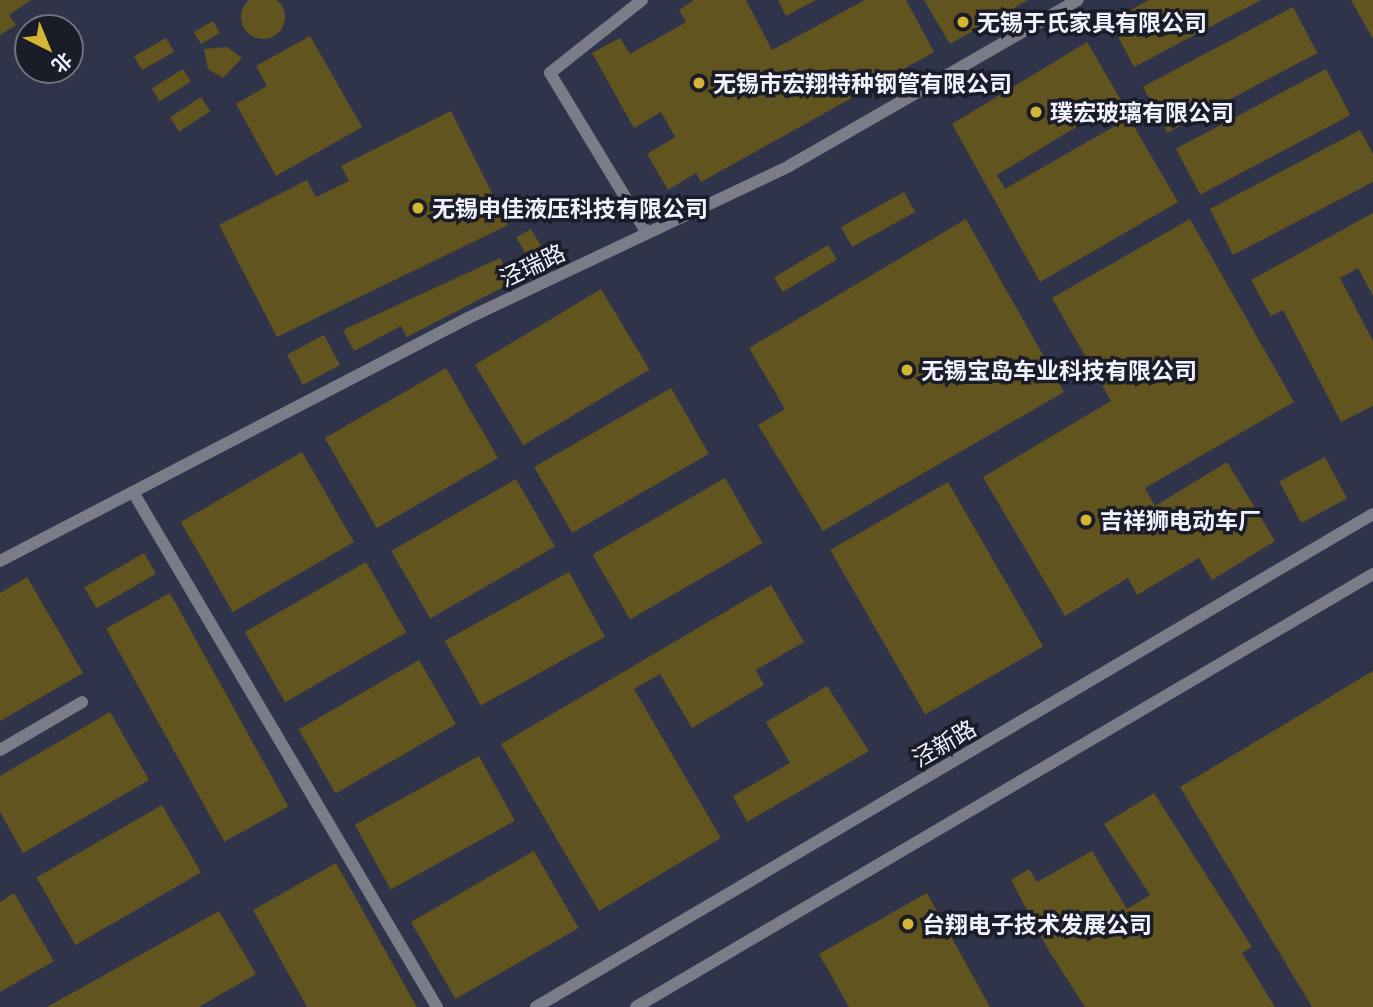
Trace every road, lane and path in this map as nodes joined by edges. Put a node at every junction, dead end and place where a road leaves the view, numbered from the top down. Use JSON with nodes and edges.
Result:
{"nodes":[{"id":1,"x":642,"y":0,"type":"edge"},
{"id":2,"x":1078,"y":0,"type":"edge"},
{"id":3,"x":647,"y":233,"type":"junction"},
{"id":4,"x":133,"y":492,"type":"junction"},
{"id":5,"x":1373,"y":514,"type":"edge"},
{"id":6,"x":0,"y":561,"type":"edge"},
{"id":7,"x":1373,"y":575,"type":"edge"},
{"id":8,"x":82,"y":702,"type":"dead end"},
{"id":9,"x":0,"y":750,"type":"edge"},
{"id":10,"x":437,"y":1007,"type":"edge"},
{"id":11,"x":536,"y":1007,"type":"edge"},
{"id":12,"x":636,"y":1007,"type":"edge"}],
"edges":[{"from":1,"to":3,"type":"street"},
{"from":2,"to":3,"type":"street","name":"泾瑞路"},
{"from":3,"to":4,"type":"street","name":"泾瑞路"},
{"from":4,"to":6,"type":"street","name":"泾瑞路"},
{"from":4,"to":10,"type":"street"},
{"from":5,"to":11,"type":"street","name":"泾新路"},
{"from":7,"to":12,"type":"street"},
{"from":8,"to":9,"type":"street"}]}
